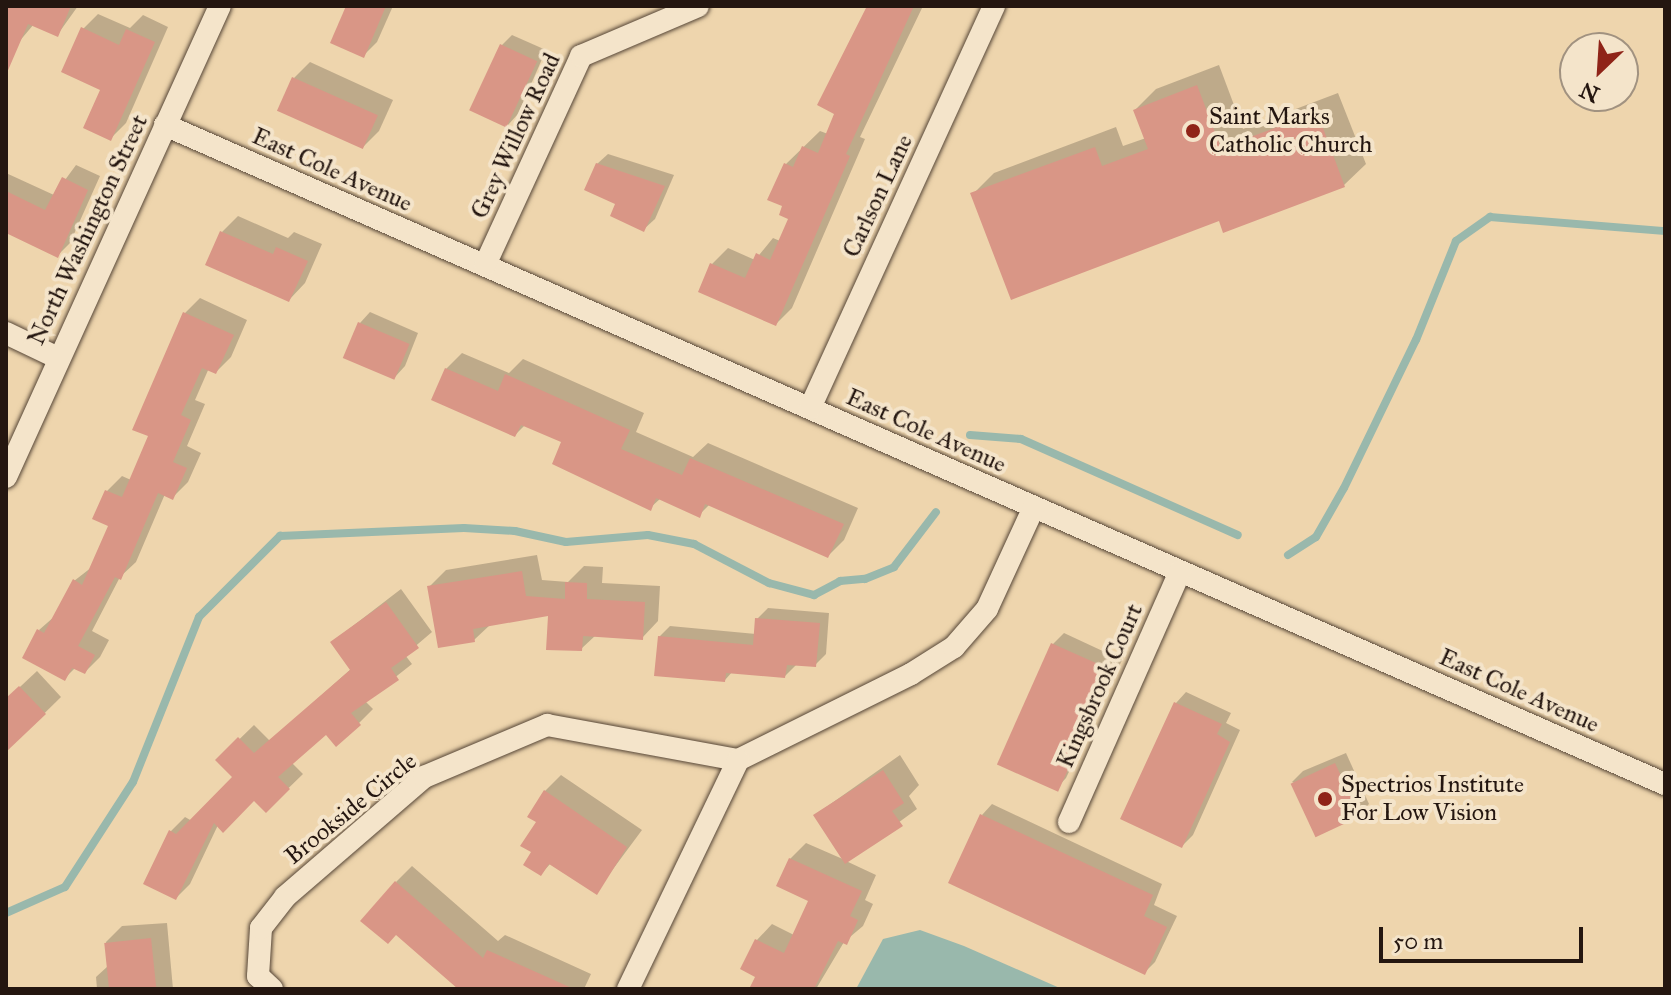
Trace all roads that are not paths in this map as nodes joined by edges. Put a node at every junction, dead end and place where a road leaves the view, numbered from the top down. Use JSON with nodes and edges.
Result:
{"nodes":[{"id":1,"x":220,"y":6,"type":"edge"},
{"id":2,"x":698,"y":6,"type":"edge"},
{"id":3,"x":994,"y":6,"type":"edge"},
{"id":4,"x":165,"y":125,"type":"junction"},
{"id":5,"x":485,"y":265,"type":"junction"},
{"id":6,"x":6,"y":333,"type":"edge"},
{"id":7,"x":58,"y":358,"type":"junction"},
{"id":8,"x":810,"y":408,"type":"junction"},
{"id":9,"x":6,"y":477,"type":"edge"},
{"id":10,"x":1034,"y":507,"type":"junction"},
{"id":11,"x":1180,"y":571,"type":"junction"},
{"id":12,"x":738,"y":760,"type":"junction"},
{"id":13,"x":1665,"y":784,"type":"edge"},
{"id":14,"x":1069,"y":822,"type":"dead end"},
{"id":15,"x":272,"y":989,"type":"edge"},
{"id":16,"x":628,"y":989,"type":"edge"}],
"edges":[{"from":1,"to":4,"type":"street","name":"North Washington Street"},
{"from":2,"to":5,"type":"street","name":"Grey Willow Road"},
{"from":3,"to":8,"type":"street","name":"Carlson Lane"},
{"from":4,"to":5,"type":"street","name":"East Cole Avenue"},
{"from":4,"to":7,"type":"street","name":"North Washington Street"},
{"from":5,"to":8,"type":"street","name":"East Cole Avenue"},
{"from":6,"to":7,"type":"street"},
{"from":7,"to":9,"type":"street","name":"North Washington Street"},
{"from":8,"to":10,"type":"street","name":"East Cole Avenue"},
{"from":10,"to":11,"type":"street","name":"East Cole Avenue"},
{"from":10,"to":12,"type":"street"},
{"from":11,"to":13,"type":"street","name":"East Cole Avenue"},
{"from":11,"to":14,"type":"street","name":"Kingsbrook Court"},
{"from":12,"to":15,"type":"street","name":"Brookside Circle"},
{"from":12,"to":16,"type":"street"}]}
